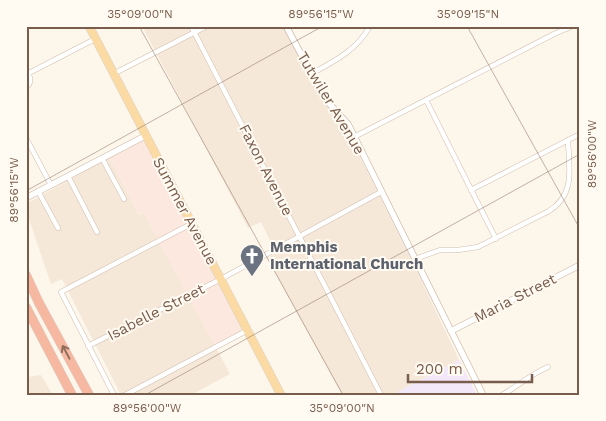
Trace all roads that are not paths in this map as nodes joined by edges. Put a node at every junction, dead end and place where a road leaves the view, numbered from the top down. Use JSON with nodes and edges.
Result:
{"nodes":[{"id":1,"x":89,"y":26,"type":"edge"},
{"id":2,"x":191,"y":26,"type":"edge"},
{"id":3,"x":207,"y":26,"type":"edge"},
{"id":4,"x":286,"y":26,"type":"edge"},
{"id":5,"x":370,"y":26,"type":"edge"},
{"id":6,"x":574,"y":26,"type":"edge"},
{"id":7,"x":194,"y":33,"type":"junction"},
{"id":8,"x":95,"y":39,"type":"junction"},
{"id":9,"x":27,"y":71,"type":"edge"},
{"id":10,"x":113,"y":74,"type":"junction"},
{"id":11,"x":311,"y":74,"type":"junction"},
{"id":12,"x":26,"y":88,"type":"edge"},
{"id":13,"x":426,"y":100,"type":"junction"},
{"id":14,"x":580,"y":134,"type":"edge"},
{"id":15,"x":145,"y":136,"type":"junction"},
{"id":16,"x":354,"y":137,"type":"junction"},
{"id":17,"x":26,"y":138,"type":"edge"},
{"id":18,"x":568,"y":140,"type":"junction"},
{"id":19,"x":102,"y":158,"type":"junction"},
{"id":20,"x":68,"y":176,"type":"junction"},
{"id":21,"x":51,"y":185,"type":"junction"},
{"id":22,"x":471,"y":190,"type":"junction"},
{"id":23,"x":38,"y":191,"type":"junction"},
{"id":24,"x":381,"y":192,"type":"junction"},
{"id":25,"x":26,"y":198,"type":"edge"},
{"id":26,"x":124,"y":199,"type":"dead end"},
{"id":27,"x":191,"y":224,"type":"junction"},
{"id":28,"x":58,"y":228,"type":"dead end"},
{"id":29,"x":98,"y":232,"type":"dead end"},
{"id":30,"x":300,"y":236,"type":"junction"},
{"id":31,"x":496,"y":238,"type":"junction"},
{"id":32,"x":415,"y":259,"type":"junction"},
{"id":33,"x":580,"y":265,"type":"edge"},
{"id":34,"x":26,"y":275,"type":"edge"},
{"id":35,"x":221,"y":279,"type":"junction"},
{"id":36,"x":26,"y":307,"type":"edge"},
{"id":37,"x":248,"y":330,"type":"junction"},
{"id":38,"x":451,"y":331,"type":"junction"},
{"id":39,"x":88,"y":346,"type":"junction"},
{"id":40,"x":548,"y":367,"type":"dead end"},
{"id":41,"x":72,"y":395,"type":"edge"},
{"id":42,"x":89,"y":395,"type":"edge"},
{"id":43,"x":114,"y":395,"type":"edge"},
{"id":44,"x":125,"y":395,"type":"edge"},
{"id":45,"x":280,"y":395,"type":"edge"},
{"id":46,"x":382,"y":395,"type":"edge"},
{"id":47,"x":483,"y":395,"type":"edge"},
{"id":48,"x":502,"y":395,"type":"edge"}],
"edges":[{"from":1,"to":8,"type":"main road","name":"Summer Avenue"},
{"from":2,"to":7,"type":"street","name":"Faxon Avenue"},
{"from":3,"to":7,"type":"street"},
{"from":4,"to":11,"type":"street","name":"Tutwiler Avenue"},
{"from":5,"to":11,"type":"street"},
{"from":6,"to":13,"type":"street"},
{"from":7,"to":10,"type":"street"},
{"from":7,"to":30,"type":"street","name":"Faxon Avenue"},
{"from":8,"to":9,"type":"street"},
{"from":8,"to":10,"type":"main road","name":"Summer Avenue"},
{"from":9,"to":12,"type":"street"},
{"from":10,"to":15,"type":"main road","name":"Summer Avenue"},
{"from":11,"to":16,"type":"street","name":"Tutwiler Avenue"},
{"from":13,"to":16,"type":"street"},
{"from":13,"to":22,"type":"street"},
{"from":14,"to":18,"type":"street"},
{"from":15,"to":19,"type":"street"},
{"from":15,"to":27,"type":"main road","name":"Summer Avenue"},
{"from":16,"to":24,"type":"street","name":"Tutwiler Avenue"},
{"from":17,"to":21,"type":"street"},
{"from":18,"to":22,"type":"street"},
{"from":18,"to":31,"type":"street"},
{"from":19,"to":20,"type":"street"},
{"from":19,"to":26,"type":"street"},
{"from":20,"to":21,"type":"street"},
{"from":20,"to":29,"type":"street"},
{"from":21,"to":23,"type":"street"},
{"from":22,"to":31,"type":"street"},
{"from":23,"to":25,"type":"street"},
{"from":23,"to":28,"type":"street"},
{"from":24,"to":30,"type":"street","name":"Isabelle Street"},
{"from":24,"to":32,"type":"street","name":"Tutwiler Avenue"},
{"from":27,"to":35,"type":"main road","name":"Summer Avenue"},
{"from":27,"to":39,"type":"street"},
{"from":30,"to":35,"type":"street","name":"Isabelle Street"},
{"from":30,"to":46,"type":"street","name":"Faxon Avenue"},
{"from":31,"to":32,"type":"street"},
{"from":32,"to":38,"type":"street","name":"Tutwiler Avenue"},
{"from":33,"to":38,"type":"street","name":"Maria Street"},
{"from":42,"to":34,"type":"highway","one_way":true},
{"from":35,"to":37,"type":"main road","name":"Summer Avenue"},
{"from":35,"to":39,"type":"street","name":"Isabelle Street"},
{"from":36,"to":41,"type":"highway"},
{"from":37,"to":44,"type":"street"},
{"from":37,"to":45,"type":"main road","name":"Summer Avenue"},
{"from":38,"to":47,"type":"street","name":"Tutwiler Avenue"},
{"from":39,"to":43,"type":"street"},
{"from":40,"to":48,"type":"street"}]}
